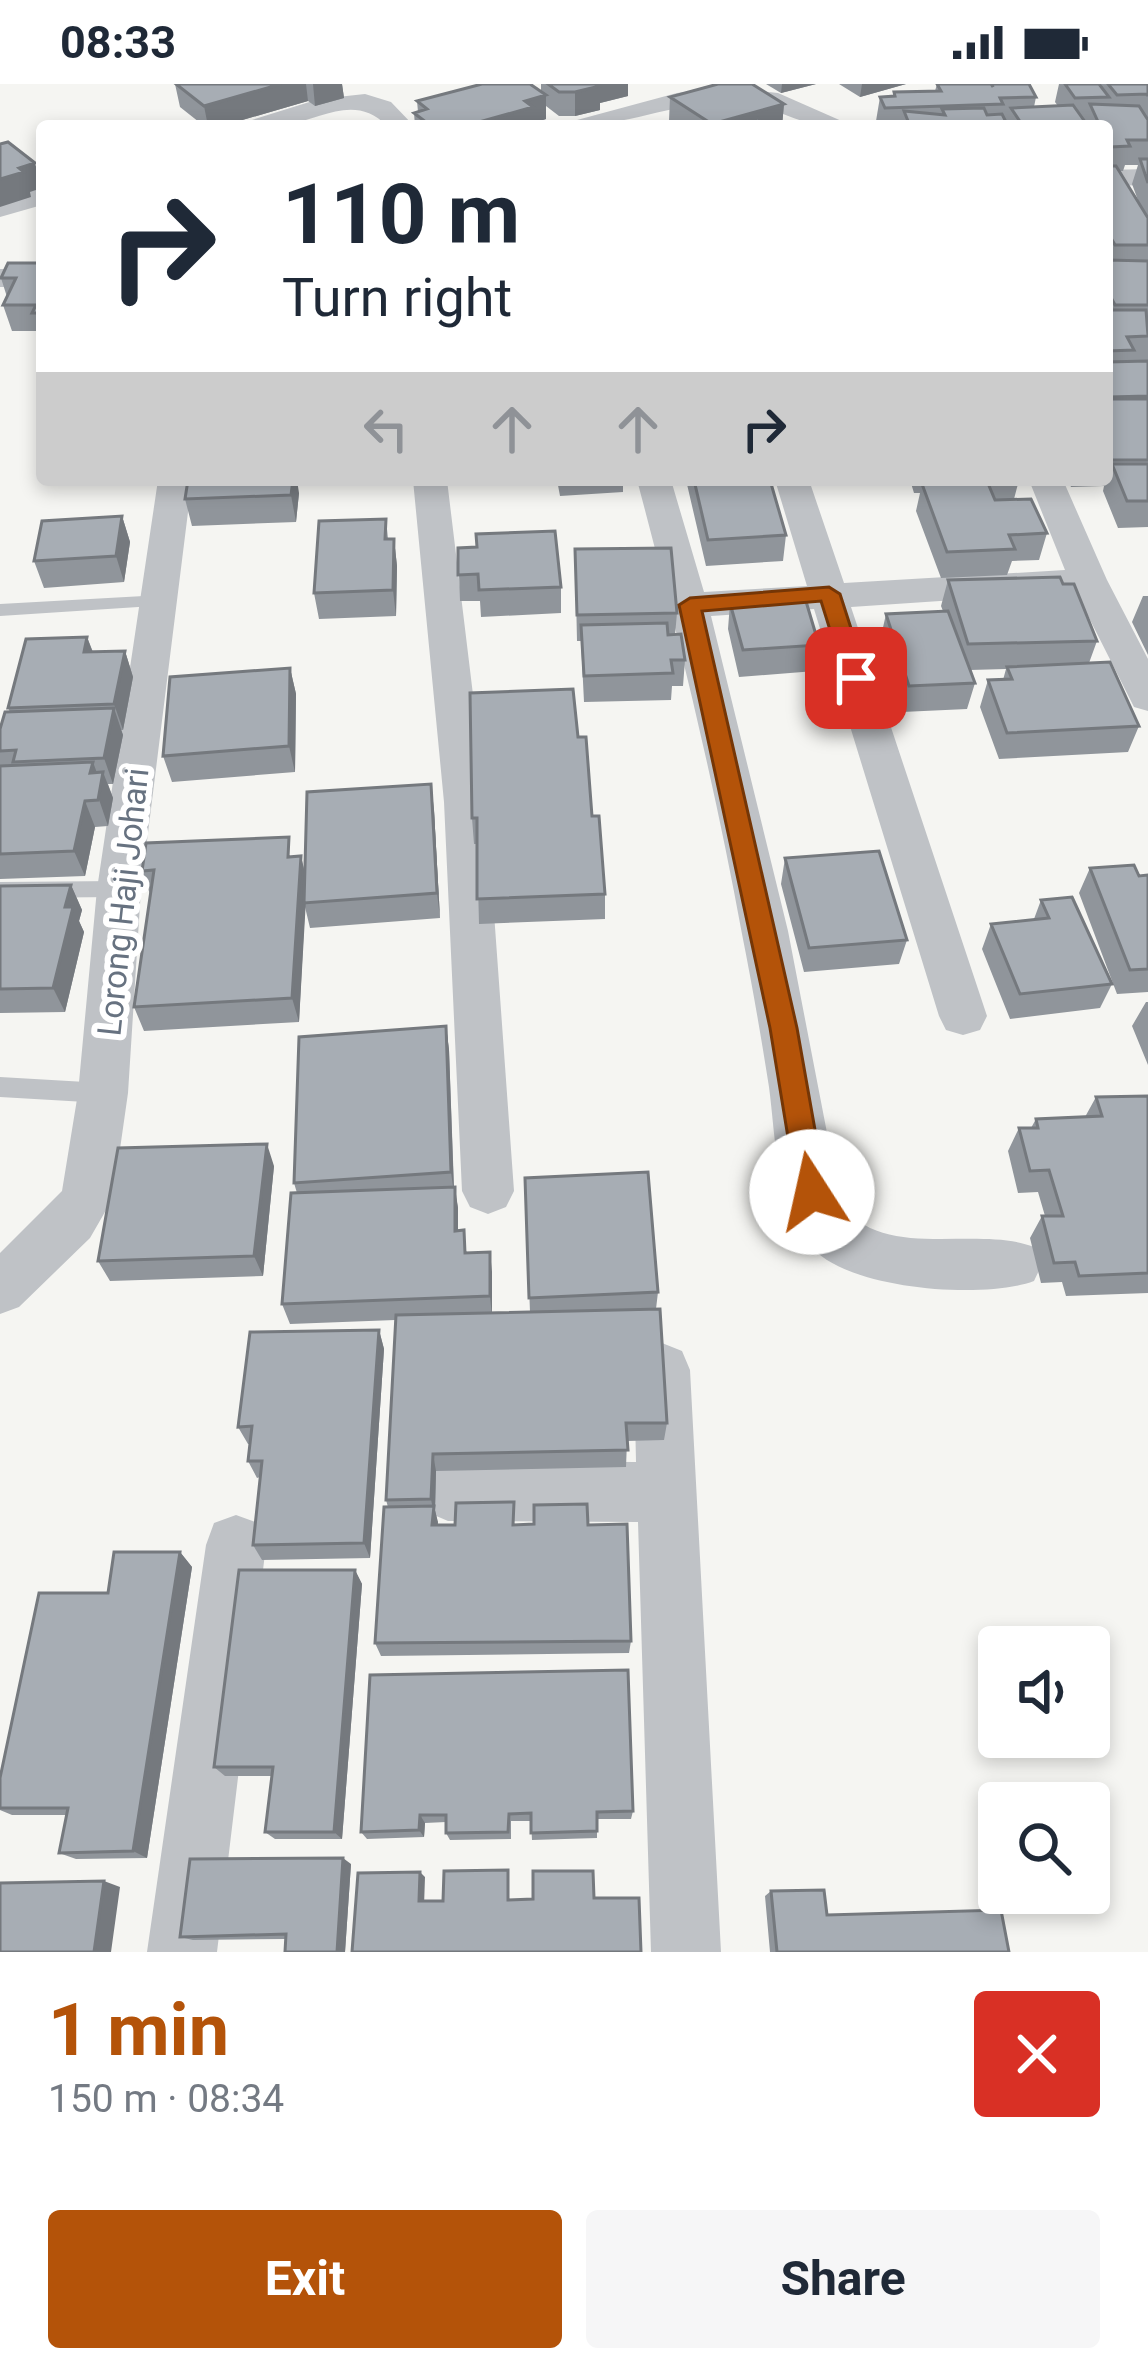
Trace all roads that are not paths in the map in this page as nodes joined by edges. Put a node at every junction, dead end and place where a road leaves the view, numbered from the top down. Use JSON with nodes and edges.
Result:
{"nodes":[{"id":1,"x":677,"y":84,"type":"edge"},
{"id":2,"x":705,"y":93,"type":"junction"},
{"id":3,"x":280,"y":120,"type":"edge"},
{"id":4,"x":395,"y":120,"type":"edge"},
{"id":5,"x":608,"y":120,"type":"edge"},
{"id":6,"x":839,"y":120,"type":"edge"},
{"id":7,"x":1148,"y":177,"type":"edge"},
{"id":8,"x":1113,"y":178,"type":"edge"},
{"id":9,"x":36,"y":198,"type":"edge"},
{"id":10,"x":0,"y":209,"type":"edge"},
{"id":11,"x":0,"y":278,"type":"edge"},
{"id":12,"x":36,"y":278,"type":"edge"},
{"id":13,"x":174,"y":486,"type":"edge"},
{"id":14,"x":431,"y":486,"type":"edge"},
{"id":15,"x":656,"y":486,"type":"edge"},
{"id":16,"x":793,"y":486,"type":"edge"},
{"id":17,"x":1049,"y":486,"type":"edge"},
{"id":18,"x":1088,"y":580,"type":"junction"},
{"id":19,"x":829,"y":594,"type":"junction"},
{"id":20,"x":162,"y":601,"type":"junction"},
{"id":21,"x":690,"y":605,"type":"junction"},
{"id":22,"x":0,"y":610,"type":"edge"},
{"id":23,"x":1148,"y":698,"type":"edge"},
{"id":24,"x":119,"y":889,"type":"junction"},
{"id":25,"x":0,"y":890,"type":"edge"},
{"id":26,"x":963,"y":1016,"type":"dead end"},
{"id":27,"x":0,"y":1087,"type":"edge"},
{"id":28,"x":103,"y":1093,"type":"junction"},
{"id":29,"x":488,"y":1191,"type":"dead end"},
{"id":30,"x":1015,"y":1264,"type":"dead end"},
{"id":31,"x":0,"y":1288,"type":"edge"},
{"id":32,"x":661,"y":1347,"type":"edge"},
{"id":33,"x":448,"y":1491,"type":"dead end"},
{"id":34,"x":667,"y":1492,"type":"junction"},
{"id":35,"x":236,"y":1545,"type":"dead end"},
{"id":36,"x":182,"y":1952,"type":"edge"},
{"id":37,"x":686,"y":1952,"type":"edge"}],
"edges":[{"from":1,"to":2,"type":"street"},
{"from":2,"to":5,"type":"street"},
{"from":2,"to":6,"type":"street"},
{"from":3,"to":4,"type":"street"},
{"from":7,"to":8,"type":"street"},
{"from":9,"to":10,"type":"street"},
{"from":11,"to":12,"type":"street"},
{"from":13,"to":20,"type":"street","name":"Lorong Haji Johari"},
{"from":14,"to":29,"type":"street"},
{"from":15,"to":21,"type":"street"},
{"from":16,"to":19,"type":"street"},
{"from":17,"to":18,"type":"street"},
{"from":18,"to":19,"type":"street"},
{"from":18,"to":23,"type":"street"},
{"from":19,"to":21,"type":"street"},
{"from":19,"to":26,"type":"street"},
{"from":20,"to":22,"type":"lane"},
{"from":20,"to":24,"type":"street","name":"Lorong Haji Johari"},
{"from":21,"to":30,"type":"street"},
{"from":24,"to":25,"type":"lane"},
{"from":24,"to":28,"type":"street","name":"Lorong Haji Johari"},
{"from":27,"to":28,"type":"lane"},
{"from":28,"to":31,"type":"street","name":"Lorong Haji Johari"},
{"from":32,"to":34,"type":"street"},
{"from":33,"to":34,"type":"street"},
{"from":34,"to":37,"type":"street"},
{"from":35,"to":36,"type":"street"}]}
